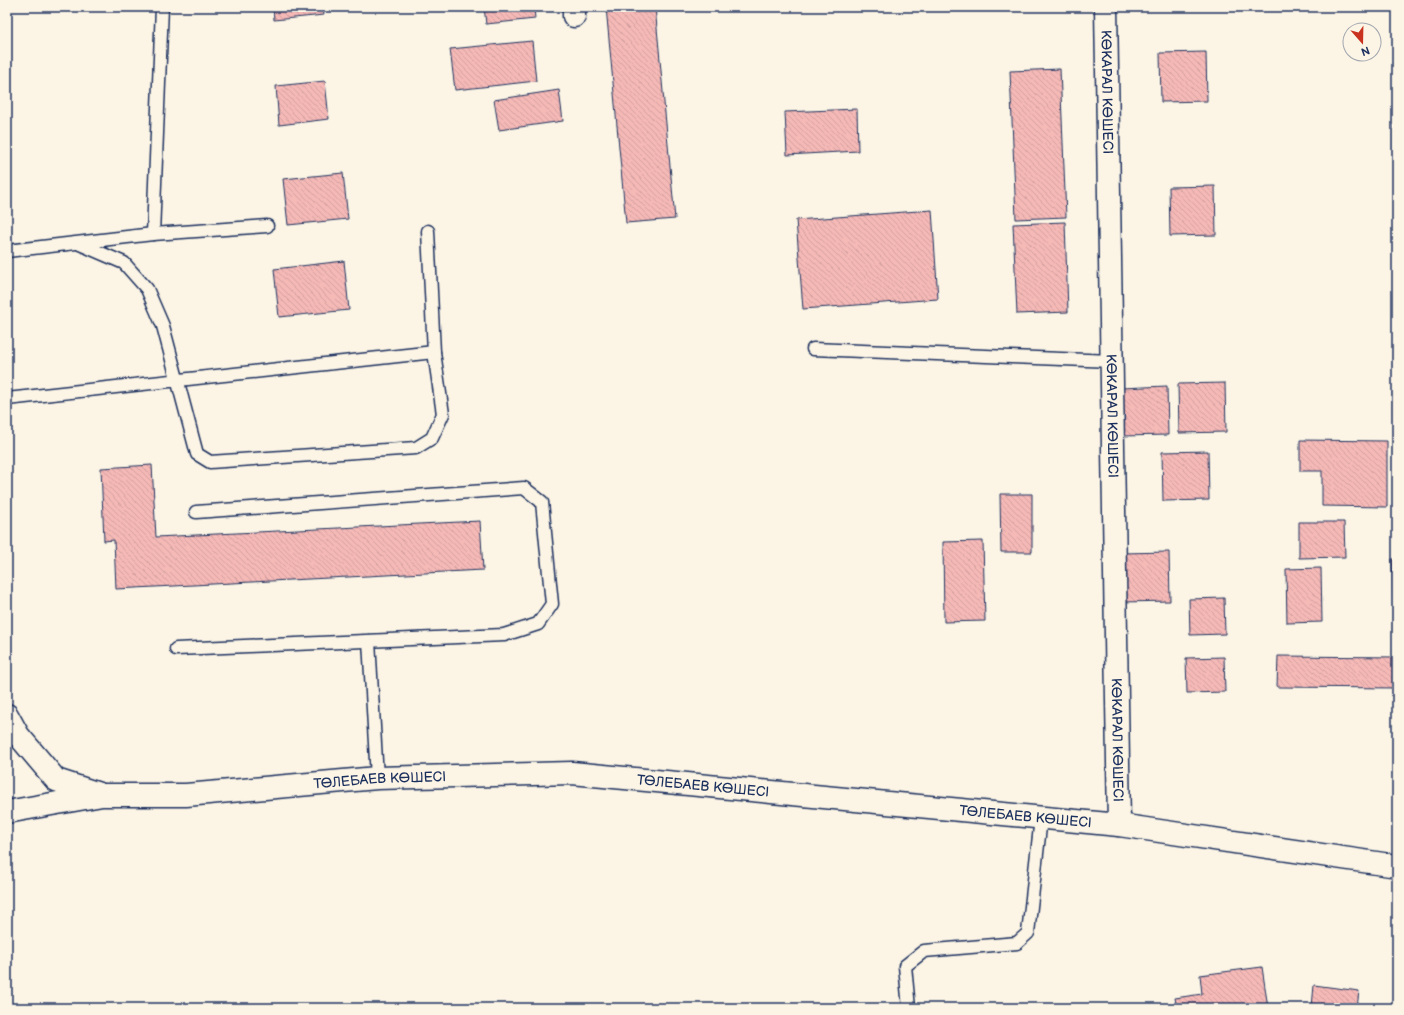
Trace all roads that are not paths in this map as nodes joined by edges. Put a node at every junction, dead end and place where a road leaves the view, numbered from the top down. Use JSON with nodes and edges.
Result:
{"nodes":[{"id":1,"x":162,"y":7,"type":"edge"},
{"id":2,"x":1106,"y":7,"type":"edge"},
{"id":3,"x":267,"y":226,"type":"dead end"},
{"id":4,"x":428,"y":231,"type":"dead end"},
{"id":5,"x":153,"y":234,"type":"junction"},
{"id":6,"x":80,"y":244,"type":"junction"},
{"id":7,"x":7,"y":251,"type":"edge"},
{"id":8,"x":813,"y":349,"type":"dead end"},
{"id":9,"x":434,"y":352,"type":"junction"},
{"id":10,"x":1112,"y":361,"type":"junction"},
{"id":11,"x":179,"y":381,"type":"junction"},
{"id":12,"x":7,"y":399,"type":"edge"},
{"id":13,"x":196,"y":512,"type":"dead end"},
{"id":14,"x":369,"y":641,"type":"junction"},
{"id":15,"x":176,"y":649,"type":"dead end"},
{"id":16,"x":7,"y":716,"type":"edge"},
{"id":17,"x":377,"y":778,"type":"junction"},
{"id":18,"x":102,"y":795,"type":"junction"},
{"id":19,"x":7,"y":812,"type":"edge"},
{"id":20,"x":1042,"y":818,"type":"junction"},
{"id":21,"x":1119,"y":825,"type":"junction"},
{"id":22,"x":1397,"y":866,"type":"edge"},
{"id":23,"x":909,"y":1008,"type":"edge"}],
"edges":[{"from":1,"to":5,"type":"lane"},
{"from":2,"to":10,"type":"street","name":"КӨКАРАЛ КӨШЕСІ"},
{"from":3,"to":5,"type":"lane"},
{"from":4,"to":9,"type":"lane"},
{"from":5,"to":6,"type":"lane"},
{"from":6,"to":7,"type":"lane"},
{"from":6,"to":11,"type":"lane"},
{"from":8,"to":10,"type":"lane"},
{"from":9,"to":11,"type":"lane"},
{"from":9,"to":11,"type":"lane"},
{"from":10,"to":21,"type":"street","name":"КӨКАРАЛ КӨШЕСІ"},
{"from":11,"to":12,"type":"lane"},
{"from":13,"to":14,"type":"lane"},
{"from":14,"to":15,"type":"lane"},
{"from":14,"to":17,"type":"lane"},
{"from":16,"to":18,"type":"street"},
{"from":17,"to":18,"type":"street","name":"ТӨЛЕБАЕВ КӨШЕСІ"},
{"from":17,"to":20,"type":"street","name":"ТӨЛЕБАЕВ КӨШЕСІ"},
{"from":18,"to":19,"type":"street","name":"ТӨЛЕБАЕВ КӨШЕСІ"},
{"from":20,"to":21,"type":"street","name":"ТӨЛЕБАЕВ КӨШЕСІ"},
{"from":20,"to":23,"type":"lane"},
{"from":21,"to":22,"type":"street","name":"ТӨЛЕБАЕВ КӨШЕСІ"}]}
